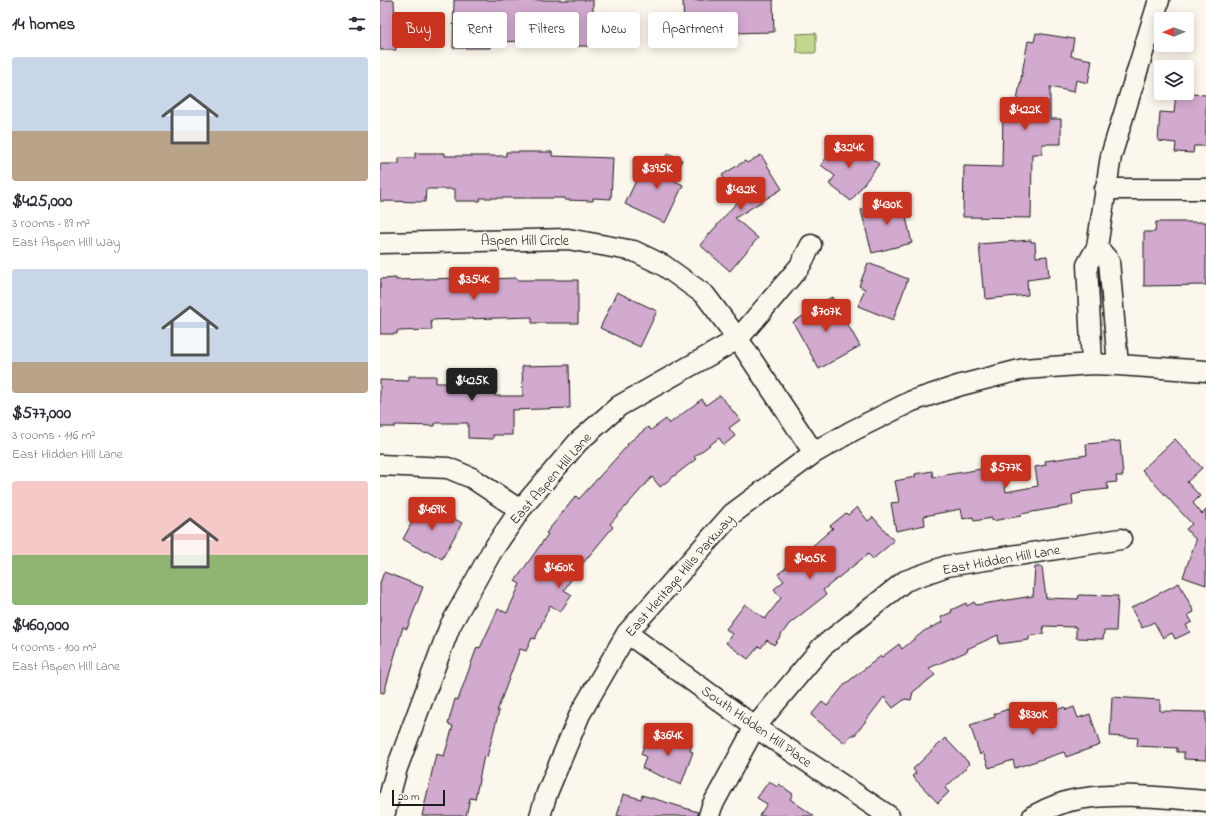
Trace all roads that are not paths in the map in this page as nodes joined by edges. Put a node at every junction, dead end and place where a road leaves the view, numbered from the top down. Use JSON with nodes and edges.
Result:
{"nodes":[{"id":1,"x":1159,"y":0,"type":"edge"},
{"id":2,"x":1105,"y":189,"type":"junction"},
{"id":3,"x":1206,"y":189,"type":"edge"},
{"id":4,"x":380,"y":242,"type":"edge"},
{"id":5,"x":812,"y":245,"type":"dead end"},
{"id":6,"x":1097,"y":247,"type":"junction"},
{"id":7,"x":738,"y":338,"type":"junction"},
{"id":8,"x":1092,"y":364,"type":"junction"},
{"id":9,"x":1118,"y":365,"type":"junction"},
{"id":10,"x":1206,"y":371,"type":"edge"},
{"id":11,"x":814,"y":453,"type":"junction"},
{"id":12,"x":380,"y":465,"type":"edge"},
{"id":13,"x":520,"y":510,"type":"junction"},
{"id":14,"x":1121,"y":539,"type":"dead end"},
{"id":15,"x":627,"y":633,"type":"junction"},
{"id":16,"x":755,"y":727,"type":"junction"},
{"id":17,"x":1206,"y":801,"type":"edge"},
{"id":18,"x":384,"y":816,"type":"edge"},
{"id":19,"x":540,"y":816,"type":"edge"},
{"id":20,"x":709,"y":816,"type":"edge"},
{"id":21,"x":889,"y":816,"type":"edge"},
{"id":22,"x":1033,"y":816,"type":"edge"}],
"edges":[{"from":1,"to":2,"type":"street"},
{"from":2,"to":3,"type":"street"},
{"from":2,"to":6,"type":"street"},
{"from":4,"to":7,"type":"street","name":"Aspen Hill Circle"},
{"from":5,"to":7,"type":"street","name":"East Aspen Hill Lane"},
{"from":6,"to":8,"type":"street"},
{"from":6,"to":9,"type":"street"},
{"from":7,"to":11,"type":"street","name":"Aspen Hill Circle"},
{"from":7,"to":13,"type":"street","name":"East Aspen Hill Lane"},
{"from":8,"to":9,"type":"street","name":"East Heritage Hills Parkway"},
{"from":8,"to":11,"type":"street","name":"East Heritage Hills Parkway"},
{"from":9,"to":10,"type":"street","name":"East Heritage Hills Parkway"},
{"from":11,"to":15,"type":"street","name":"East Heritage Hills Parkway"},
{"from":12,"to":13,"type":"street"},
{"from":13,"to":18,"type":"street","name":"East Aspen Hill Lane"},
{"from":14,"to":16,"type":"street","name":"East Hidden Hill Lane"},
{"from":15,"to":16,"type":"street","name":"South Hidden Hill Place"},
{"from":15,"to":19,"type":"street","name":"East Heritage Hills Parkway"},
{"from":16,"to":20,"type":"street","name":"East Hidden Hill Lane"},
{"from":16,"to":21,"type":"street","name":"South Hidden Hill Place"},
{"from":17,"to":22,"type":"street"}]}
